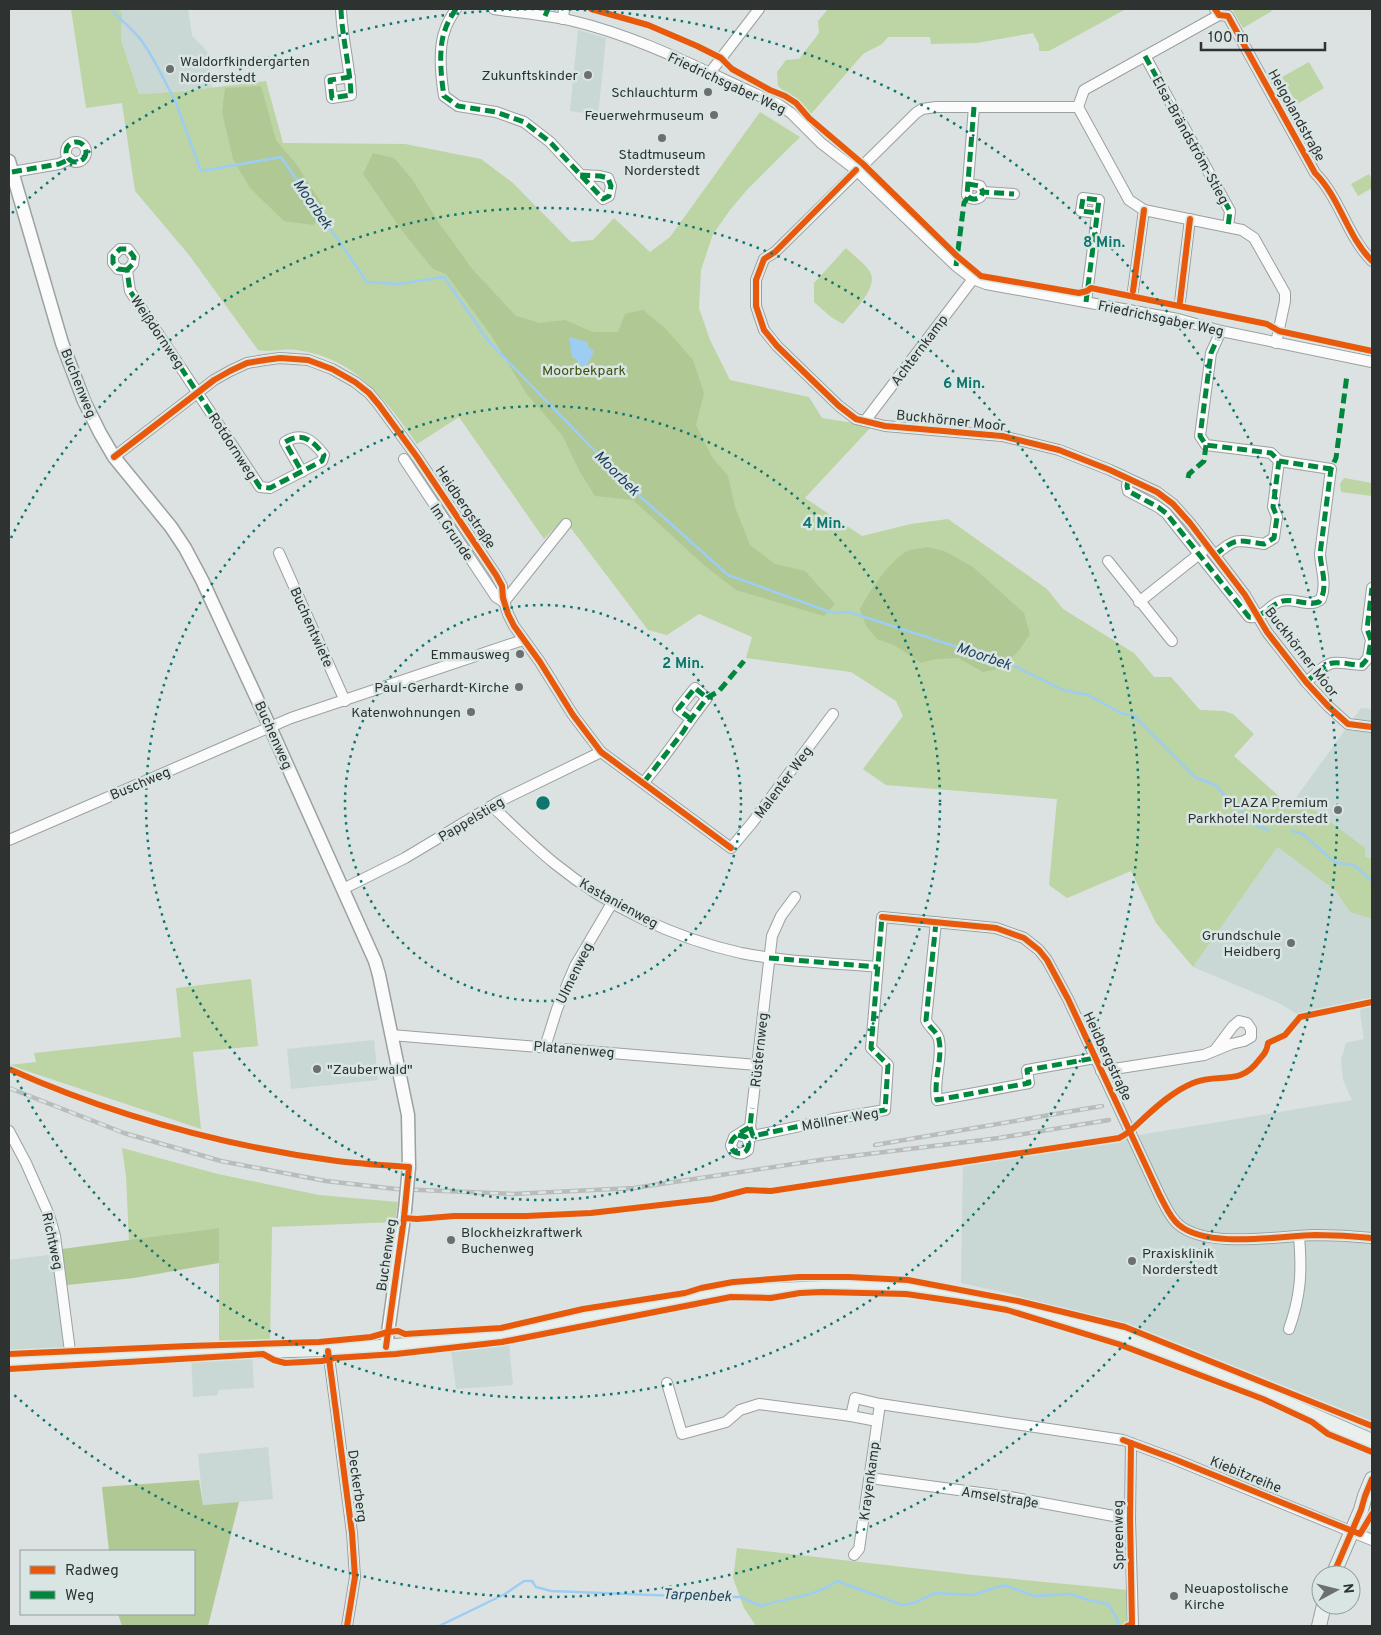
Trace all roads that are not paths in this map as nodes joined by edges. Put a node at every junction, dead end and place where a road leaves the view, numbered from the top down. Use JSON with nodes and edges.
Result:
{"nodes":[{"id":1,"x":340,"y":9,"type":"edge"},
{"id":2,"x":456,"y":9,"type":"edge"},
{"id":3,"x":494,"y":9,"type":"edge"},
{"id":4,"x":759,"y":9,"type":"edge"},
{"id":5,"x":1217,"y":12,"type":"edge"},
{"id":6,"x":564,"y":14,"type":"edge"},
{"id":7,"x":1145,"y":56,"type":"junction"},
{"id":8,"x":709,"y":74,"type":"junction"},
{"id":9,"x":350,"y":77,"type":"dead end"},
{"id":10,"x":974,"y":107,"type":"junction"},
{"id":11,"x":1078,"y":107,"type":"junction"},
{"id":12,"x":70,"y":159,"type":"dead end"},
{"id":13,"x":10,"y":166,"type":"edge"},
{"id":14,"x":856,"y":170,"type":"junction"},
{"id":15,"x":580,"y":175,"type":"dead end"},
{"id":16,"x":1014,"y":194,"type":"dead end"},
{"id":17,"x":1144,"y":210,"type":"junction"},
{"id":18,"x":1097,"y":214,"type":"dead end"},
{"id":19,"x":1190,"y":219,"type":"junction"},
{"id":20,"x":1228,"y":227,"type":"junction"},
{"id":21,"x":1372,"y":261,"type":"edge"},
{"id":22,"x":127,"y":270,"type":"dead end"},
{"id":23,"x":973,"y":279,"type":"junction"},
{"id":24,"x":1133,"y":291,"type":"dead end"},
{"id":25,"x":1086,"y":302,"type":"junction"},
{"id":26,"x":1180,"y":302,"type":"dead end"},
{"id":27,"x":1221,"y":331,"type":"junction"},
{"id":28,"x":1276,"y":343,"type":"junction"},
{"id":29,"x":1372,"y":362,"type":"edge"},
{"id":30,"x":198,"y":392,"type":"junction"},
{"id":31,"x":865,"y":421,"type":"junction"},
{"id":32,"x":114,"y":456,"type":"junction"},
{"id":33,"x":404,"y":459,"type":"dead end"},
{"id":34,"x":1279,"y":461,"type":"junction"},
{"id":35,"x":302,"y":472,"type":"dead end"},
{"id":36,"x":1128,"y":480,"type":"junction"},
{"id":37,"x":1165,"y":497,"type":"junction"},
{"id":38,"x":1158,"y":507,"type":"junction"},
{"id":39,"x":566,"y":524,"type":"dead end"},
{"id":40,"x":1208,"y":547,"type":"junction"},
{"id":41,"x":279,"y":553,"type":"dead end"},
{"id":42,"x":1198,"y":554,"type":"junction"},
{"id":43,"x":1215,"y":555,"type":"junction"},
{"id":44,"x":1108,"y":561,"type":"dead end"},
{"id":45,"x":1372,"y":588,"type":"edge"},
{"id":46,"x":504,"y":602,"type":"junction"},
{"id":47,"x":1139,"y":602,"type":"junction"},
{"id":48,"x":1258,"y":616,"type":"junction"},
{"id":49,"x":523,"y":640,"type":"junction"},
{"id":50,"x":1172,"y":641,"type":"dead end"},
{"id":51,"x":1306,"y":682,"type":"junction"},
{"id":52,"x":345,"y":701,"type":"junction"},
{"id":53,"x":834,"y":714,"type":"dead end"},
{"id":54,"x":690,"y":719,"type":"dead end"},
{"id":55,"x":270,"y":726,"type":"junction"},
{"id":56,"x":1372,"y":727,"type":"edge"},
{"id":57,"x":601,"y":752,"type":"junction"},
{"id":58,"x":644,"y":782,"type":"junction"},
{"id":59,"x":492,"y":806,"type":"junction"},
{"id":60,"x":9,"y":840,"type":"edge"},
{"id":61,"x":731,"y":848,"type":"joint"},
{"id":62,"x":343,"y":889,"type":"junction"},
{"id":63,"x":794,"y":897,"type":"dead end"},
{"id":64,"x":612,"y":903,"type":"junction"},
{"id":65,"x":882,"y":917,"type":"joint"},
{"id":66,"x":936,"y":922,"type":"junction"},
{"id":67,"x":769,"y":958,"type":"junction"},
{"id":68,"x":878,"y":967,"type":"junction"},
{"id":69,"x":391,"y":1035,"type":"junction"},
{"id":70,"x":545,"y":1047,"type":"junction"},
{"id":71,"x":1215,"y":1050,"type":"dead end"},
{"id":72,"x":1095,"y":1058,"type":"junction"},
{"id":73,"x":757,"y":1065,"type":"junction"},
{"id":74,"x":1101,"y":1072,"type":"junction"},
{"id":75,"x":750,"y":1127,"type":"junction"},
{"id":76,"x":9,"y":1132,"type":"edge"},
{"id":77,"x":738,"y":1136,"type":"junction"},
{"id":78,"x":749,"y":1143,"type":"junction"},
{"id":79,"x":1299,"y":1236,"type":"junction"},
{"id":80,"x":1372,"y":1238,"type":"edge"},
{"id":81,"x":1289,"y":1329,"type":"dead end"},
{"id":82,"x":386,"y":1346,"type":"junction"},
{"id":83,"x":328,"y":1349,"type":"junction"},
{"id":84,"x":71,"y":1359,"type":"junction"},
{"id":85,"x":9,"y":1362,"type":"edge"},
{"id":86,"x":667,"y":1383,"type":"dead end"},
{"id":87,"x":880,"y":1404,"type":"junction"},
{"id":88,"x":851,"y":1416,"type":"junction"},
{"id":89,"x":878,"y":1421,"type":"junction"},
{"id":90,"x":1372,"y":1441,"type":"edge"},
{"id":91,"x":1131,"y":1443,"type":"junction"},
{"id":92,"x":870,"y":1478,"type":"junction"},
{"id":93,"x":1372,"y":1479,"type":"edge"},
{"id":94,"x":1372,"y":1498,"type":"edge"},
{"id":95,"x":1361,"y":1510,"type":"junction"},
{"id":96,"x":1130,"y":1518,"type":"junction"},
{"id":97,"x":1352,"y":1530,"type":"junction"},
{"id":98,"x":1372,"y":1540,"type":"edge"},
{"id":99,"x":854,"y":1556,"type":"dead end"},
{"id":100,"x":1337,"y":1565,"type":"edge"},
{"id":101,"x":347,"y":1626,"type":"edge"},
{"id":102,"x":1133,"y":1626,"type":"edge"}],
"edges":[{"from":1,"to":9,"type":"street"},
{"from":2,"to":15,"type":"street"},
{"from":3,"to":6,"type":"street","name":"Friedrichsgaber Weg"},
{"from":4,"to":8,"type":"street"},
{"from":5,"to":7,"type":"street"},
{"from":5,"to":21,"type":"street","name":"Helgolandstraße"},
{"from":6,"to":8,"type":"street","name":"Friedrichsgaber Weg"},
{"from":7,"to":11,"type":"street"},
{"from":7,"to":20,"type":"street","name":"Elsa-Brändström-Stieg"},
{"from":8,"to":14,"type":"street","name":"Friedrichsgaber Weg"},
{"from":10,"to":11,"type":"street","name":"Buckhörner Moor"},
{"from":10,"to":14,"type":"street","name":"Buckhörner Moor"},
{"from":10,"to":16,"type":"street"},
{"from":11,"to":17,"type":"street"},
{"from":12,"to":13,"type":"street"},
{"from":13,"to":32,"type":"street","name":"Buchenweg"},
{"from":14,"to":23,"type":"street","name":"Friedrichsgaber Weg"},
{"from":14,"to":31,"type":"street","name":"Buckhörner Moor"},
{"from":17,"to":19,"type":"street"},
{"from":17,"to":24,"type":"street"},
{"from":18,"to":25,"type":"street"},
{"from":19,"to":20,"type":"street"},
{"from":19,"to":26,"type":"street"},
{"from":20,"to":28,"type":"street"},
{"from":22,"to":30,"type":"street","name":"Weißdornweg"},
{"from":23,"to":25,"type":"street","name":"Friedrichsgaber Weg"},
{"from":23,"to":31,"type":"street","name":"Achternkamp"},
{"from":25,"to":27,"type":"street","name":"Friedrichsgaber Weg"},
{"from":27,"to":28,"type":"street","name":"Friedrichsgaber Weg"},
{"from":27,"to":34,"type":"street"},
{"from":28,"to":29,"type":"street","name":"Friedrichsgaber Weg"},
{"from":30,"to":32,"type":"street","name":"Heidbergstraße"},
{"from":30,"to":35,"type":"street","name":"Rotdornweg"},
{"from":30,"to":46,"type":"street","name":"Heidbergstraße"},
{"from":31,"to":36,"type":"street","name":"Buckhörner Moor"},
{"from":32,"to":55,"type":"street","name":"Buchenweg"},
{"from":33,"to":46,"type":"street","name":"Im Grunde"},
{"from":34,"to":43,"type":"street"},
{"from":34,"to":48,"type":"street"},
{"from":36,"to":37,"type":"street","name":"Buckhörner Moor"},
{"from":36,"to":38,"type":"street","name":"Buckhörner Moor"},
{"from":37,"to":38,"type":"street"},
{"from":37,"to":40,"type":"street","name":"Buckhörner Moor"},
{"from":38,"to":42,"type":"street","name":"Buckhörner Moor"},
{"from":39,"to":46,"type":"street"},
{"from":40,"to":42,"type":"street"},
{"from":40,"to":43,"type":"street","name":"Buckhörner Moor"},
{"from":41,"to":52,"type":"street","name":"Buchentwiete"},
{"from":42,"to":47,"type":"street"},
{"from":42,"to":48,"type":"street","name":"Buckhörner Moor"},
{"from":43,"to":48,"type":"street","name":"Buckhörner Moor"},
{"from":44,"to":47,"type":"street"},
{"from":45,"to":51,"type":"street"},
{"from":46,"to":49,"type":"street","name":"Heidbergstraße"},
{"from":47,"to":50,"type":"street"},
{"from":48,"to":51,"type":"street","name":"Buckhörner Moor"},
{"from":49,"to":52,"type":"street","name":"Buschweg"},
{"from":49,"to":57,"type":"street","name":"Heidbergstraße"},
{"from":51,"to":56,"type":"street","name":"Buckhörner Moor"},
{"from":52,"to":55,"type":"street","name":"Buschweg"},
{"from":53,"to":61,"type":"street","name":"Malenter Weg"},
{"from":54,"to":58,"type":"street"},
{"from":55,"to":60,"type":"street","name":"Buschweg"},
{"from":55,"to":62,"type":"street","name":"Buchenweg"},
{"from":57,"to":58,"type":"street","name":"Heidbergstraße"},
{"from":57,"to":59,"type":"street","name":"Pappelstieg"},
{"from":58,"to":61,"type":"street","name":"Heidbergstraße"},
{"from":59,"to":62,"type":"street","name":"Pappelstieg"},
{"from":59,"to":64,"type":"street","name":"Kastanienweg"},
{"from":62,"to":69,"type":"street","name":"Buchenweg"},
{"from":63,"to":67,"type":"street","name":"Rüsternweg"},
{"from":64,"to":67,"type":"street","name":"Kastanienweg"},
{"from":64,"to":70,"type":"street","name":"Ulmenweg"},
{"from":65,"to":66,"type":"street","name":"Heidbergstraße"},
{"from":65,"to":68,"type":"street","name":"Möllner Weg"},
{"from":66,"to":72,"type":"street","name":"Heidbergstraße"},
{"from":66,"to":72,"type":"street","name":"Heidbergstraße"},
{"from":67,"to":68,"type":"street"},
{"from":67,"to":73,"type":"street","name":"Rüsternweg"},
{"from":68,"to":75,"type":"street","name":"Möllner Weg"},
{"from":69,"to":70,"type":"street","name":"Platanenweg"},
{"from":69,"to":82,"type":"street","name":"Buchenweg","bridge":true},
{"from":70,"to":73,"type":"street","name":"Platanenweg"},
{"from":71,"to":74,"type":"street","name":"Heidbergstraße"},
{"from":72,"to":74,"type":"street","name":"Heidbergstraße"},
{"from":73,"to":75,"type":"street","name":"Rüsternweg"},
{"from":74,"to":79,"type":"street","name":"Heidbergstraße"},
{"from":75,"to":77,"type":"street"},
{"from":75,"to":78,"type":"street","name":"Rüsternweg"},
{"from":76,"to":84,"type":"street","name":"Richtweg"},
{"from":77,"to":78,"type":"street"},
{"from":77,"to":78,"type":"street"},
{"from":79,"to":80,"type":"street","name":"Heidbergstraße"},
{"from":79,"to":81,"type":"street"},
{"from":82,"to":83,"type":"main road"},
{"from":82,"to":90,"type":"main road"},
{"from":83,"to":84,"type":"main road"},
{"from":83,"to":101,"type":"street","name":"Deckerberg"},
{"from":84,"to":85,"type":"main road"},
{"from":86,"to":88,"type":"street"},
{"from":87,"to":88,"type":"street","name":"Kiebitzreihe"},
{"from":87,"to":89,"type":"street","name":"Krayenkamp"},
{"from":87,"to":91,"type":"street","name":"Kiebitzreihe"},
{"from":88,"to":89,"type":"street"},
{"from":89,"to":92,"type":"street","name":"Krayenkamp"},
{"from":91,"to":96,"type":"street","name":"Spreenweg"},
{"from":91,"to":97,"type":"street","name":"Kiebitzreihe"},
{"from":92,"to":96,"type":"street","name":"Amselstraße"},
{"from":92,"to":99,"type":"street","name":"Krayenkamp"},
{"from":93,"to":95,"type":"main road"},
{"from":94,"to":95,"type":"main road"},
{"from":95,"to":97,"type":"main road"},
{"from":96,"to":102,"type":"street","name":"Spreenweg"},
{"from":97,"to":98,"type":"street","name":"Kiebitzreihe"},
{"from":97,"to":100,"type":"main road"}]}
